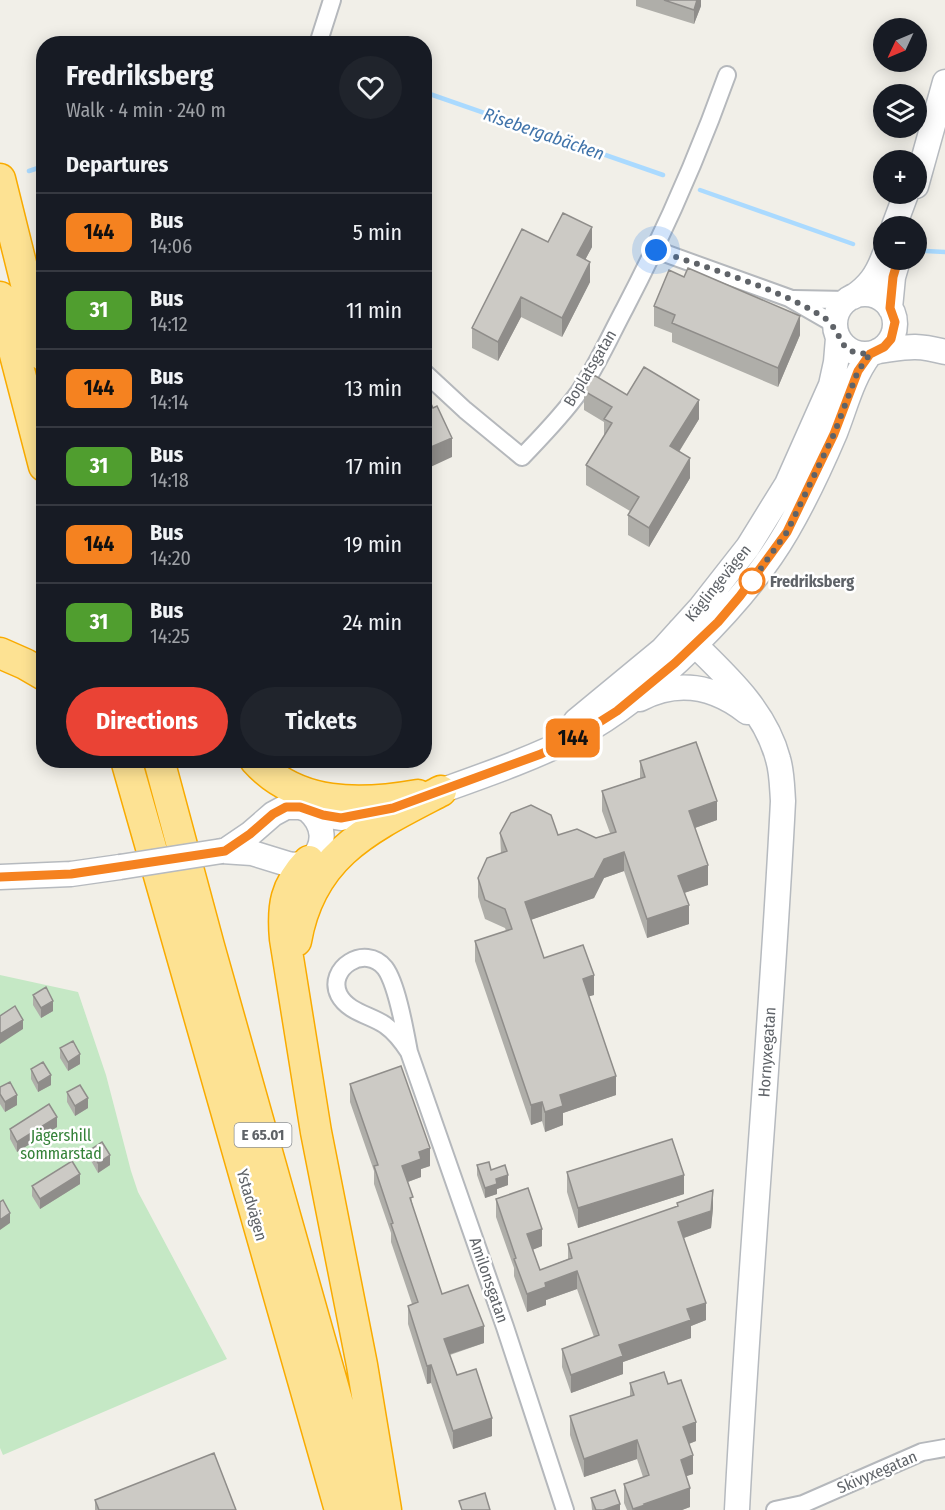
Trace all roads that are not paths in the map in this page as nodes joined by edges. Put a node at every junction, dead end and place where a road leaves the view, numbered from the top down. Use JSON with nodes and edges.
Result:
{"nodes":[{"id":1,"x":332,"y":0,"type":"edge"},
{"id":2,"x":321,"y":36,"type":"edge"},
{"id":3,"x":727,"y":75,"type":"dead end"},
{"id":4,"x":945,"y":81,"type":"edge"},
{"id":5,"x":933,"y":119,"type":"junction"},
{"id":6,"x":922,"y":150,"type":"edge"},
{"id":7,"x":925,"y":150,"type":"edge"},
{"id":8,"x":0,"y":179,"type":"edge"},
{"id":9,"x":9,"y":213,"type":"junction"},
{"id":10,"x":656,"y":250,"type":"junction"},
{"id":11,"x":878,"y":270,"type":"edge"},
{"id":12,"x":895,"y":270,"type":"edge"},
{"id":13,"x":36,"y":284,"type":"edge"},
{"id":14,"x":0,"y":297,"type":"edge"},
{"id":15,"x":789,"y":298,"type":"junction"},
{"id":16,"x":850,"y":298,"type":"junction"},
{"id":17,"x":892,"y":311,"type":"junction"},
{"id":18,"x":36,"y":323,"type":"edge"},
{"id":19,"x":837,"y":333,"type":"junction"},
{"id":20,"x":945,"y":345,"type":"edge"},
{"id":21,"x":945,"y":352,"type":"edge"},
{"id":22,"x":874,"y":353,"type":"junction"},
{"id":23,"x":432,"y":379,"type":"edge"},
{"id":24,"x":36,"y":435,"type":"edge"},
{"id":25,"x":682,"y":643,"type":"junction"},
{"id":26,"x":0,"y":653,"type":"edge"},
{"id":27,"x":36,"y":670,"type":"edge"},
{"id":28,"x":723,"y":697,"type":"junction"},
{"id":29,"x":617,"y":711,"type":"junction"},
{"id":30,"x":766,"y":730,"type":"junction"},
{"id":31,"x":512,"y":765,"type":"junction"},
{"id":32,"x":109,"y":768,"type":"edge"},
{"id":33,"x":128,"y":768,"type":"edge"},
{"id":34,"x":161,"y":768,"type":"edge"},
{"id":35,"x":252,"y":768,"type":"edge"},
{"id":36,"x":263,"y":768,"type":"edge"},
{"id":37,"x":441,"y":791,"type":"junction"},
{"id":38,"x":393,"y":808,"type":"junction"},
{"id":39,"x":307,"y":810,"type":"junction"},
{"id":40,"x":224,"y":851,"type":"junction"},
{"id":41,"x":310,"y":860,"type":"junction"},
{"id":42,"x":0,"y":877,"type":"edge"},
{"id":43,"x":291,"y":974,"type":"junction"},
{"id":44,"x":187,"y":976,"type":"junction"},
{"id":45,"x":409,"y":1052,"type":"junction"},
{"id":46,"x":945,"y":1448,"type":"edge"},
{"id":47,"x":340,"y":1510,"type":"edge"},
{"id":48,"x":368,"y":1510,"type":"edge"},
{"id":49,"x":386,"y":1510,"type":"edge"},
{"id":50,"x":565,"y":1510,"type":"edge"},
{"id":51,"x":737,"y":1510,"type":"edge"},
{"id":52,"x":775,"y":1510,"type":"edge"}],
"edges":[{"from":1,"to":2,"type":"street"},
{"from":3,"to":10,"type":"street","name":"Boplatsgatan"},
{"from":4,"to":5,"type":"main road"},
{"from":5,"to":6,"type":"main road"},
{"from":5,"to":7,"type":"main road"},
{"from":8,"to":9,"type":"highway"},
{"from":9,"to":13,"type":"highway"},
{"from":9,"to":18,"type":"highway"},
{"from":10,"to":15,"type":"street"},
{"from":10,"to":23,"type":"street","name":"Boplatsgatan"},
{"from":11,"to":16,"type":"main road"},
{"from":12,"to":17,"type":"main road"},
{"from":14,"to":24,"type":"highway"},
{"from":15,"to":16,"type":"street"},
{"from":15,"to":19,"type":"street"},
{"from":16,"to":17,"type":"main road"},
{"from":16,"to":19,"type":"main road"},
{"from":17,"to":20,"type":"main road"},
{"from":17,"to":22,"type":"main road"},
{"from":19,"to":22,"type":"main road"},
{"from":19,"to":25,"type":"main road","name":"Käglingevägen"},
{"from":21,"to":22,"type":"main road"},
{"from":22,"to":25,"type":"main road","name":"Käglingevägen"},
{"from":25,"to":28,"type":"main road"},
{"from":25,"to":29,"type":"main road","name":"Käglingevägen"},
{"from":25,"to":30,"type":"main road","name":"Hornyxegatan"},
{"from":25,"to":31,"type":"main road","name":"Käglingevägen"},
{"from":26,"to":27,"type":"highway"},
{"from":28,"to":29,"type":"main road"},
{"from":28,"to":30,"type":"main road"},
{"from":29,"to":31,"type":"main road","name":"Käglingevägen"},
{"from":30,"to":51,"type":"main road","name":"Hornyxegatan"},
{"from":31,"to":37,"type":"main road","name":"Käglingevägen"},
{"from":32,"to":44,"type":"highway"},
{"from":33,"to":44,"type":"highway","name":"Ystadvägen","number":"E 65.01"},
{"from":34,"to":48,"type":"highway","name":"Ystadvägen","number":"E 65.01"},
{"from":35,"to":39,"type":"highway"},
{"from":36,"to":37,"type":"highway"},
{"from":37,"to":38,"type":"main road","name":"Käglingevägen"},
{"from":37,"to":43,"type":"highway"},
{"from":38,"to":39,"type":"main road","name":"Käglingevägen"},
{"from":38,"to":41,"type":"main road","name":"Käglingevägen"},
{"from":39,"to":40,"type":"main road","name":"Käglingevägen"},
{"from":39,"to":41,"type":"main road"},
{"from":40,"to":41,"type":"main road","name":"Käglingevägen"},
{"from":40,"to":42,"type":"main road","name":"Käglingevägen","bridge":true},
{"from":41,"to":43,"type":"highway"},
{"from":43,"to":49,"type":"highway"},
{"from":44,"to":47,"type":"highway","name":"Ystadvägen","number":"E 65.01"},
{"from":45,"to":45,"type":"street","name":"Amilonsgatan"},
{"from":45,"to":50,"type":"street","name":"Amilonsgatan"},
{"from":46,"to":52,"type":"street","name":"Skivyxegatan"}]}
